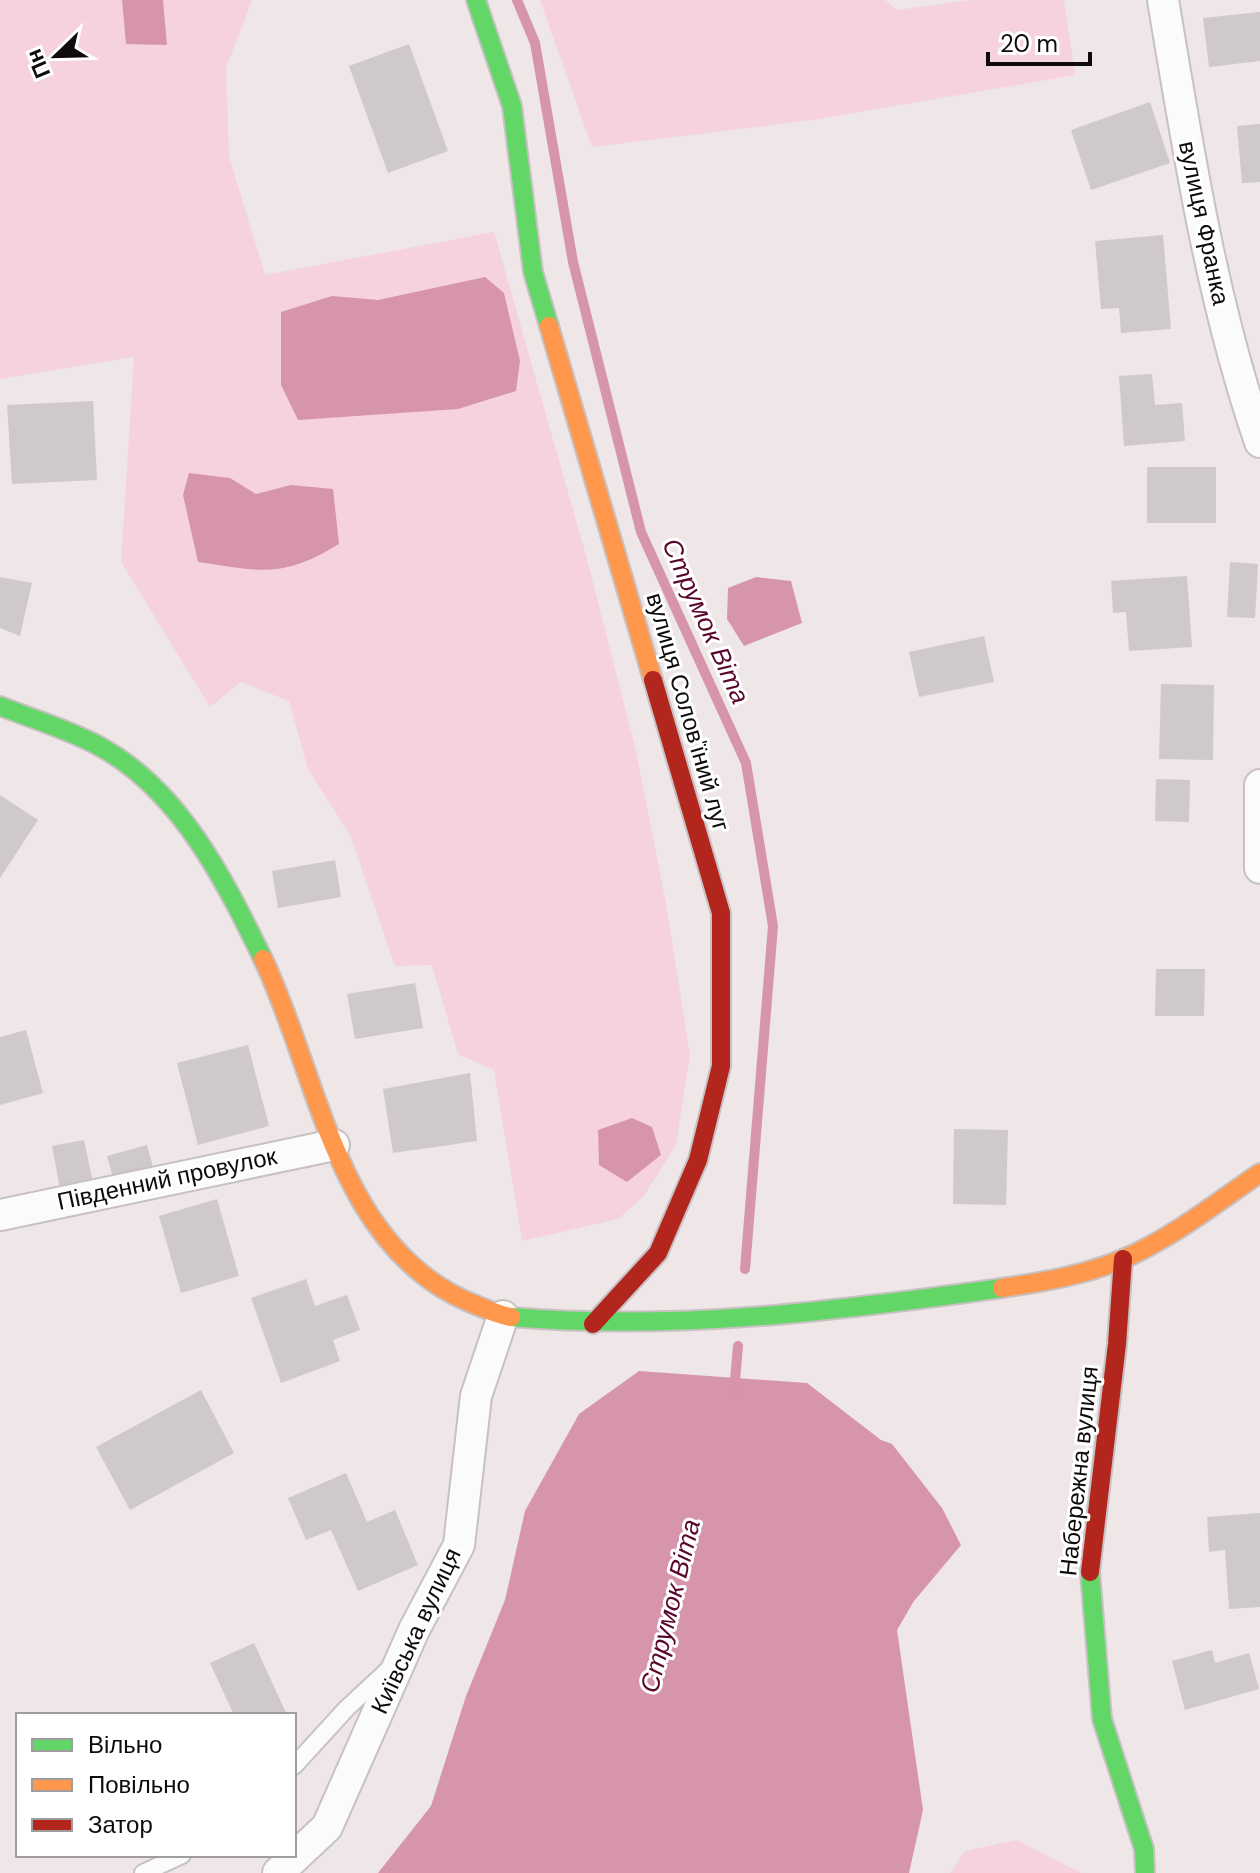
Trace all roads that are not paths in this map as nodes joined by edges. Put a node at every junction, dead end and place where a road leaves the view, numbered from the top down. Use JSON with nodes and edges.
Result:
{"nodes":[{"id":1,"x":476,"y":0,"type":"edge"},
{"id":2,"x":1163,"y":0,"type":"edge"},
{"id":3,"x":1260,"y":442,"type":"edge"},
{"id":4,"x":0,"y":706,"type":"edge"},
{"id":5,"x":1260,"y":785,"type":"edge"},
{"id":6,"x":1260,"y":868,"type":"edge"},
{"id":7,"x":334,"y":1145,"type":"junction"},
{"id":8,"x":1260,"y":1173,"type":"edge"},
{"id":9,"x":0,"y":1215,"type":"edge"},
{"id":10,"x":1123,"y":1259,"type":"junction"},
{"id":11,"x":503,"y":1316,"type":"junction"},
{"id":12,"x":593,"y":1324,"type":"junction"},
{"id":13,"x":402,"y":1657,"type":"junction"},
{"id":14,"x":296,"y":1764,"type":"edge"},
{"id":15,"x":296,"y":1856,"type":"edge"},
{"id":16,"x":178,"y":1857,"type":"edge"},
{"id":17,"x":295,"y":1857,"type":"edge"},
{"id":18,"x":143,"y":1873,"type":"edge"},
{"id":19,"x":278,"y":1873,"type":"edge"},
{"id":20,"x":1145,"y":1873,"type":"edge"}],
"edges":[{"from":1,"to":12,"type":"street","name":"вулиця Солов'їний луг"},
{"from":2,"to":3,"type":"street","name":"вулиця Франка"},
{"from":4,"to":7,"type":"street"},
{"from":5,"to":6,"type":"street"},
{"from":7,"to":9,"type":"street","name":"Південний провулок"},
{"from":7,"to":11,"type":"street"},
{"from":8,"to":10,"type":"street"},
{"from":10,"to":12,"type":"street"},
{"from":10,"to":20,"type":"street","name":"Набережна вулиця"},
{"from":11,"to":12,"type":"street"},
{"from":11,"to":13,"type":"street","name":"Київська вулиця"},
{"from":13,"to":14,"type":"lane"},
{"from":13,"to":15,"type":"street","name":"Київська вулиця"},
{"from":16,"to":18,"type":"lane"},
{"from":17,"to":19,"type":"street","name":"Київська вулиця"}]}
